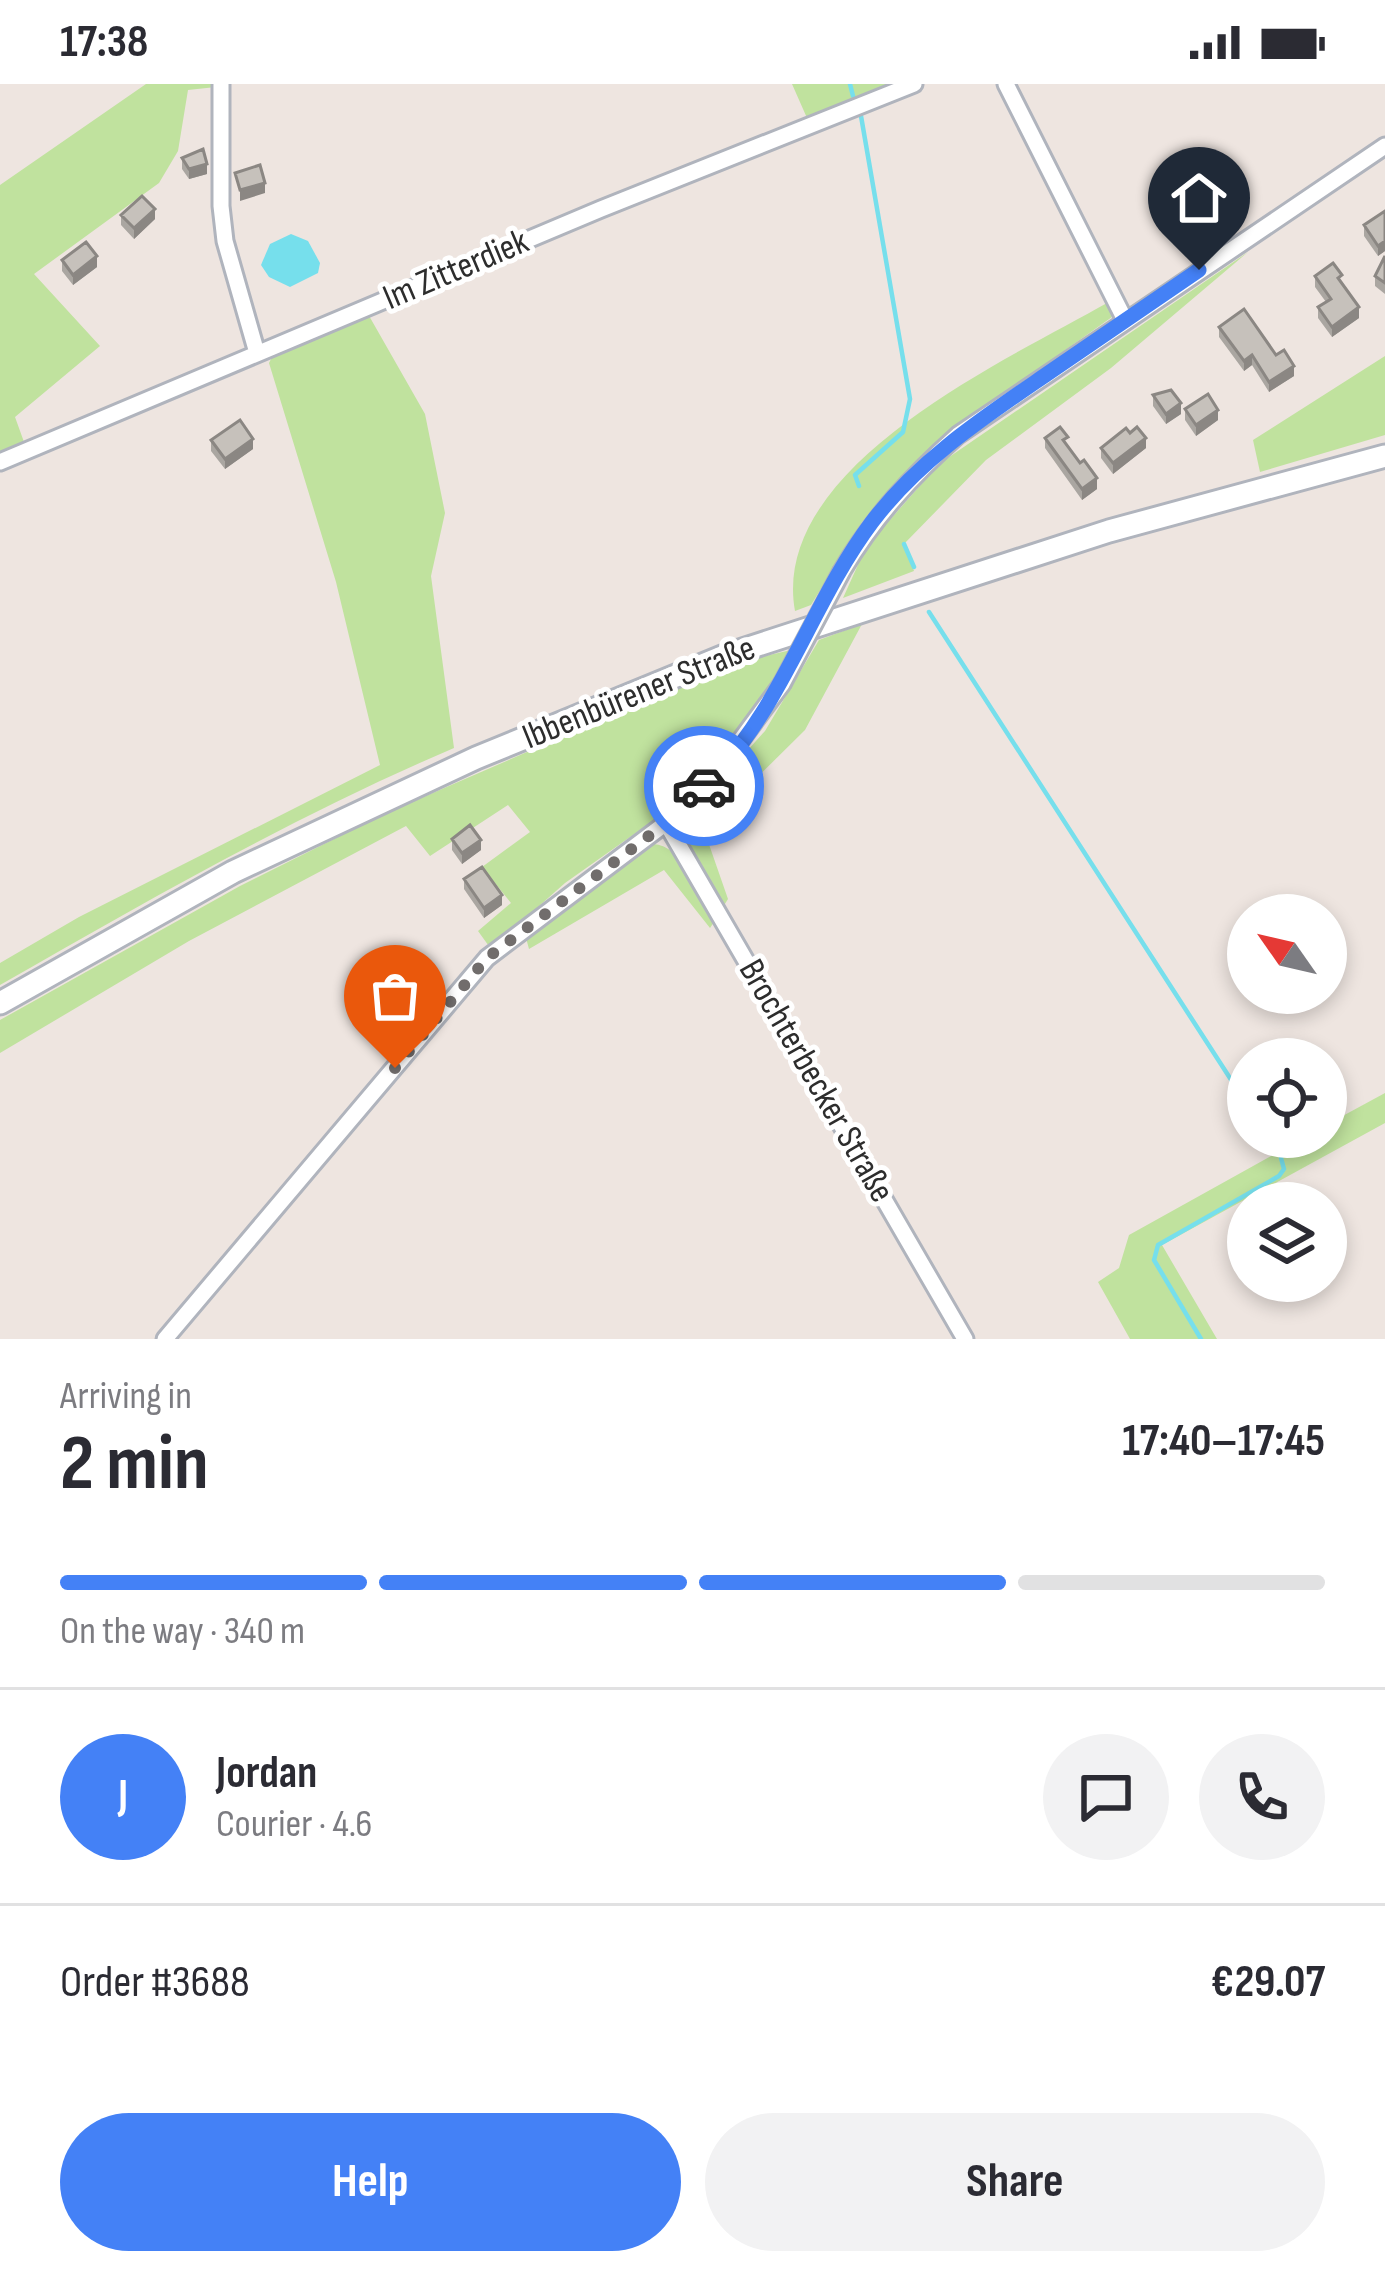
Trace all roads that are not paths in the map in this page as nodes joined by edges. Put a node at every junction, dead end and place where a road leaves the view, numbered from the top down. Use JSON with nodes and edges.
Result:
{"nodes":[{"id":1,"x":221,"y":84,"type":"edge"},
{"id":2,"x":914,"y":84,"type":"edge"},
{"id":3,"x":1006,"y":84,"type":"edge"},
{"id":4,"x":1385,"y":146,"type":"edge"},
{"id":5,"x":1125,"y":320,"type":"junction"},
{"id":6,"x":257,"y":353,"type":"junction"},
{"id":7,"x":1385,"y":456,"type":"edge"},
{"id":8,"x":0,"y":462,"type":"edge"},
{"id":9,"x":666,"y":823,"type":"junction"},
{"id":10,"x":0,"y":1003,"type":"edge"},
{"id":11,"x":165,"y":1339,"type":"edge"},
{"id":12,"x":965,"y":1339,"type":"edge"}],
"edges":[{"from":1,"to":6,"type":"street"},
{"from":2,"to":6,"type":"street","name":"Im Zitterdiek"},
{"from":3,"to":5,"type":"street"},
{"from":4,"to":5,"type":"street"},
{"from":5,"to":9,"type":"street","bridge":true},
{"from":6,"to":8,"type":"street","name":"Im Zitterdiek"},
{"from":7,"to":10,"type":"main road","name":"Ibbenbürener Straße"},
{"from":9,"to":11,"type":"street"},
{"from":9,"to":12,"type":"street","name":"Brochterbecker Straße"}]}
